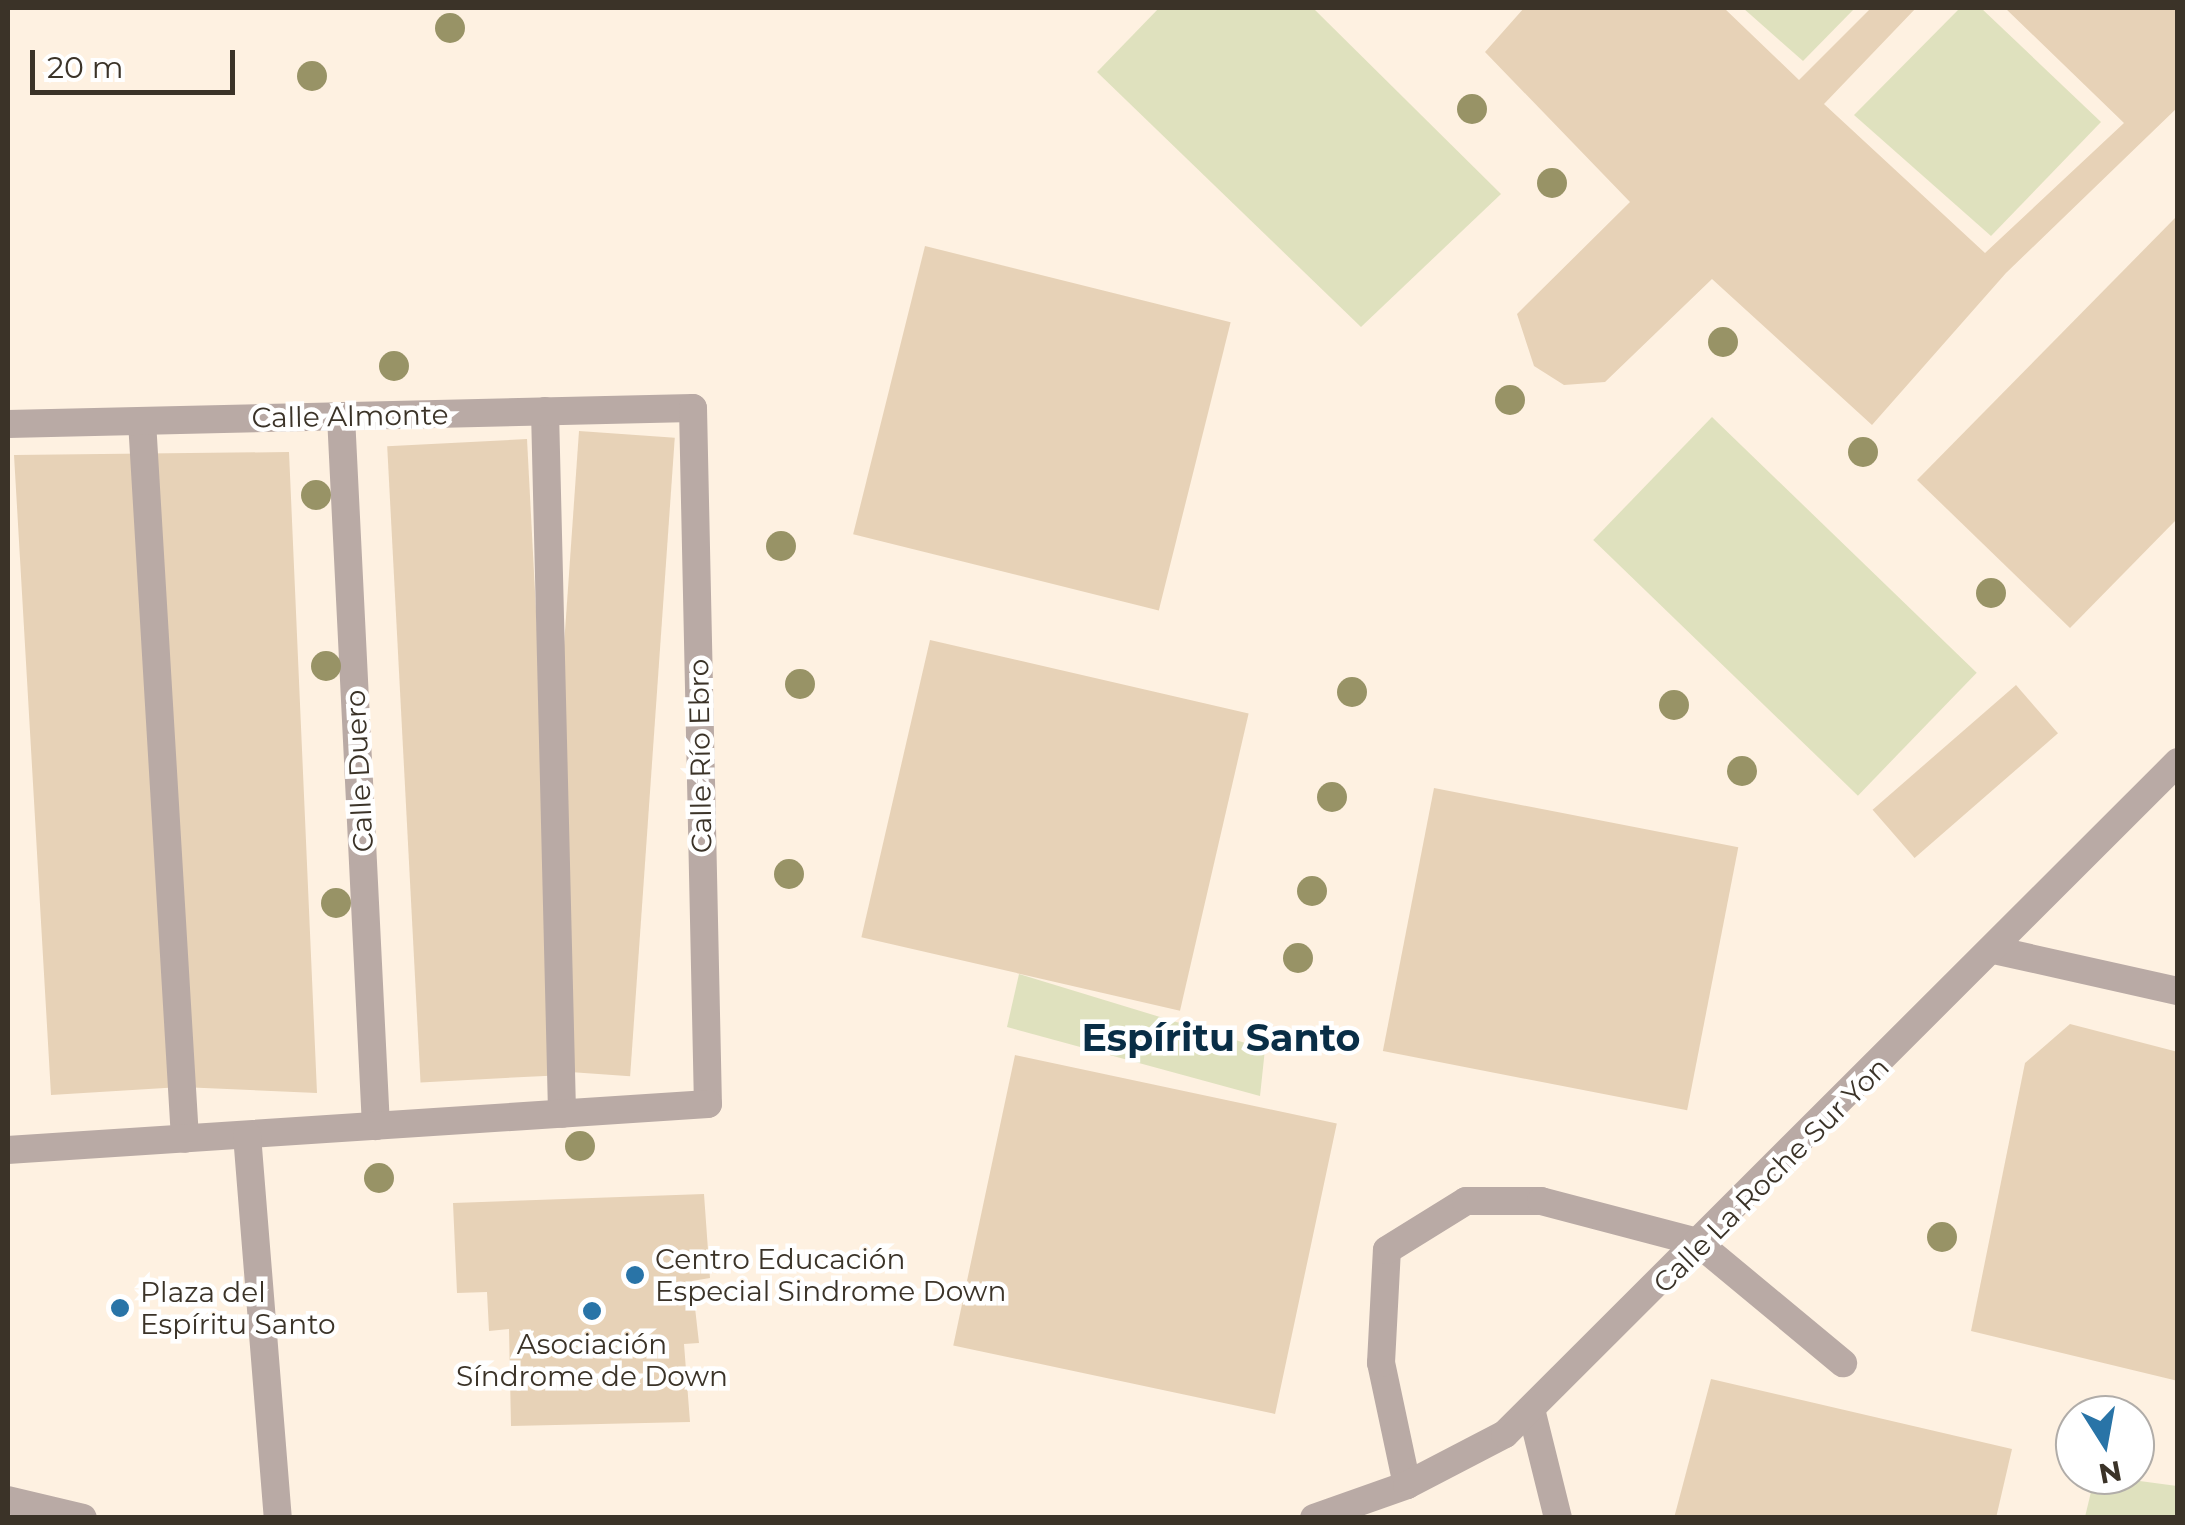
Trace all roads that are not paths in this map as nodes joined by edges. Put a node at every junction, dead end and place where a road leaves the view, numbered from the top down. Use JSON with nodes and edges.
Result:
{"nodes":[{"id":1,"x":692,"y":408,"type":"joint"},
{"id":2,"x":544,"y":411,"type":"junction"},
{"id":3,"x":341,"y":416,"type":"junction"},
{"id":4,"x":142,"y":421,"type":"junction"},
{"id":5,"x":8,"y":424,"type":"edge"},
{"id":6,"x":2178,"y":762,"type":"edge"},
{"id":7,"x":1994,"y":950,"type":"junction"},
{"id":8,"x":2178,"y":991,"type":"edge"},
{"id":9,"x":562,"y":1114,"type":"junction"},
{"id":10,"x":376,"y":1126,"type":"junction"},
{"id":11,"x":248,"y":1135,"type":"junction"},
{"id":12,"x":185,"y":1139,"type":"junction"},
{"id":13,"x":8,"y":1150,"type":"edge"},
{"id":14,"x":1697,"y":1242,"type":"junction"},
{"id":15,"x":1843,"y":1363,"type":"dead end"},
{"id":16,"x":1532,"y":1409,"type":"junction"},
{"id":17,"x":1407,"y":1484,"type":"junction"},
{"id":18,"x":8,"y":1500,"type":"edge"},
{"id":19,"x":52,"y":1514,"type":"edge"},
{"id":20,"x":83,"y":1518,"type":"edge"},
{"id":21,"x":278,"y":1518,"type":"edge"},
{"id":22,"x":1314,"y":1518,"type":"edge"},
{"id":23,"x":1558,"y":1518,"type":"edge"}],
"edges":[{"from":1,"to":2,"type":"street","name":"Calle Almonte"},
{"from":1,"to":9,"type":"street","name":"Calle Río Ebro"},
{"from":2,"to":3,"type":"street","name":"Calle Almonte"},
{"from":2,"to":9,"type":"street"},
{"from":3,"to":4,"type":"street","name":"Calle Almonte"},
{"from":3,"to":10,"type":"street","name":"Calle Duero"},
{"from":4,"to":5,"type":"street","name":"Calle Almonte"},
{"from":4,"to":12,"type":"street"},
{"from":6,"to":7,"type":"street","name":"Calle La Roche Sur Yon"},
{"from":7,"to":8,"type":"street"},
{"from":7,"to":14,"type":"street","name":"Calle La Roche Sur Yon"},
{"from":9,"to":10,"type":"street"},
{"from":10,"to":11,"type":"street"},
{"from":11,"to":12,"type":"street"},
{"from":11,"to":21,"type":"street"},
{"from":12,"to":13,"type":"street"},
{"from":14,"to":15,"type":"street"},
{"from":14,"to":16,"type":"street","name":"Calle La Roche Sur Yon"},
{"from":14,"to":17,"type":"street"},
{"from":16,"to":17,"type":"street","name":"Calle La Roche Sur Yon"},
{"from":16,"to":23,"type":"street"},
{"from":17,"to":22,"type":"street","name":"Calle La Roche Sur Yon"},
{"from":18,"to":19,"type":"street"},
{"from":19,"to":20,"type":"street"}]}
